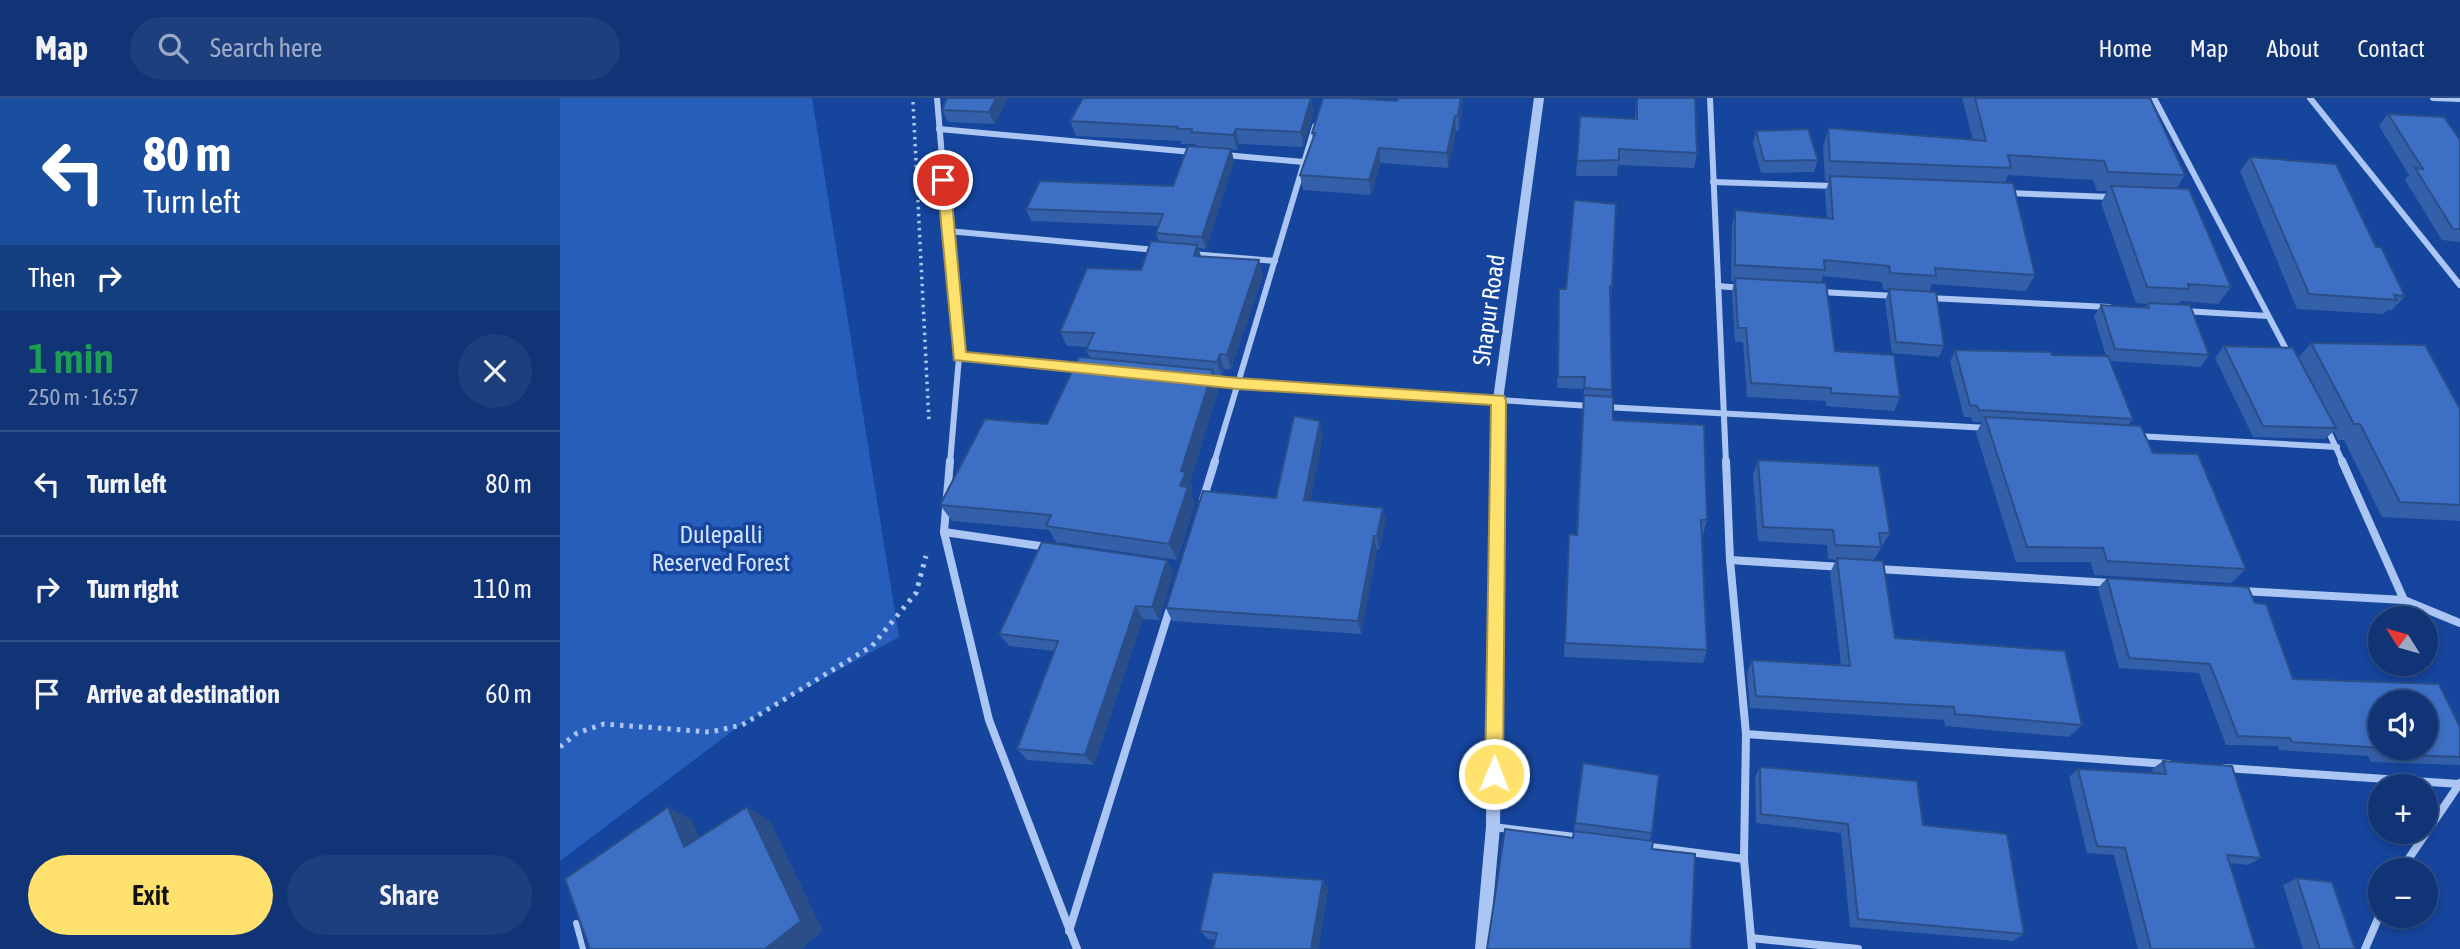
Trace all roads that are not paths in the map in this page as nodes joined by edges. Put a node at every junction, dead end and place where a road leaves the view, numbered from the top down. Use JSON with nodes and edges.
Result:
{"nodes":[{"id":1,"x":937,"y":98,"type":"edge"},
{"id":2,"x":1539,"y":98,"type":"edge"},
{"id":3,"x":1710,"y":98,"type":"edge"},
{"id":4,"x":2154,"y":98,"type":"edge"},
{"id":5,"x":2310,"y":98,"type":"edge"},
{"id":6,"x":2433,"y":98,"type":"edge"},
{"id":7,"x":2460,"y":99,"type":"edge"},
{"id":8,"x":1320,"y":111,"type":"edge"},
{"id":9,"x":939,"y":129,"type":"junction"},
{"id":10,"x":1196,"y":153,"type":"edge"},
{"id":11,"x":1223,"y":155,"type":"edge"},
{"id":12,"x":1304,"y":162,"type":"junction"},
{"id":13,"x":1713,"y":182,"type":"junction"},
{"id":14,"x":1837,"y":187,"type":"edge"},
{"id":15,"x":2002,"y":193,"type":"edge"},
{"id":16,"x":2126,"y":198,"type":"edge"},
{"id":17,"x":2195,"y":201,"type":"edge"},
{"id":18,"x":2208,"y":201,"type":"junction"},
{"id":19,"x":948,"y":230,"type":"junction"},
{"id":20,"x":1166,"y":251,"type":"edge"},
{"id":21,"x":1180,"y":252,"type":"edge"},
{"id":22,"x":1275,"y":261,"type":"junction"},
{"id":23,"x":2460,"y":285,"type":"edge"},
{"id":24,"x":1718,"y":286,"type":"junction"},
{"id":25,"x":1746,"y":288,"type":"edge"},
{"id":26,"x":1815,"y":292,"type":"edge"},
{"id":27,"x":1911,"y":297,"type":"edge"},
{"id":28,"x":1924,"y":298,"type":"edge"},
{"id":29,"x":2117,"y":308,"type":"edge"},
{"id":30,"x":2172,"y":311,"type":"edge"},
{"id":31,"x":2268,"y":316,"type":"junction"},
{"id":32,"x":959,"y":357,"type":"junction"},
{"id":33,"x":2293,"y":363,"type":"edge"},
{"id":34,"x":1092,"y":370,"type":"edge"},
{"id":35,"x":1198,"y":380,"type":"edge"},
{"id":36,"x":1238,"y":384,"type":"junction"},
{"id":37,"x":1499,"y":400,"type":"junction"},
{"id":38,"x":1724,"y":414,"type":"junction"},
{"id":39,"x":2325,"y":423,"type":"edge"},
{"id":40,"x":2003,"y":429,"type":"edge"},
{"id":41,"x":2128,"y":436,"type":"edge"},
{"id":42,"x":2337,"y":447,"type":"junction"},
{"id":43,"x":1199,"y":515,"type":"edge"},
{"id":44,"x":944,"y":532,"type":"junction"},
{"id":45,"x":1050,"y":548,"type":"edge"},
{"id":46,"x":1731,"y":561,"type":"junction"},
{"id":47,"x":1854,"y":568,"type":"edge"},
{"id":48,"x":1868,"y":569,"type":"edge"},
{"id":49,"x":2116,"y":583,"type":"edge"},
{"id":50,"x":2225,"y":590,"type":"edge"},
{"id":51,"x":1175,"y":594,"type":"edge"},
{"id":52,"x":2404,"y":600,"type":"junction"},
{"id":53,"x":2460,"y":623,"type":"edge"},
{"id":54,"x":1746,"y":734,"type":"junction"},
{"id":55,"x":2185,"y":765,"type":"edge"},
{"id":56,"x":2212,"y":767,"type":"edge"},
{"id":57,"x":2460,"y":783,"type":"edge"},
{"id":58,"x":1493,"y":827,"type":"junction"},
{"id":59,"x":1599,"y":840,"type":"edge"},
{"id":60,"x":1639,"y":845,"type":"edge"},
{"id":61,"x":2409,"y":858,"type":"edge"},
{"id":62,"x":1744,"y":859,"type":"junction"},
{"id":63,"x":576,"y":923,"type":"edge"},
{"id":64,"x":2374,"y":928,"type":"edge"},
{"id":65,"x":1069,"y":932,"type":"junction"},
{"id":66,"x":1751,"y":938,"type":"junction"},
{"id":67,"x":583,"y":949,"type":"edge"},
{"id":68,"x":1077,"y":949,"type":"edge"},
{"id":69,"x":1482,"y":949,"type":"edge"},
{"id":70,"x":1752,"y":949,"type":"edge"},
{"id":71,"x":1858,"y":949,"type":"edge"},
{"id":72,"x":2365,"y":949,"type":"edge"}],
"edges":[{"from":1,"to":9,"type":"street"},
{"from":2,"to":37,"type":"street","name":"Shapur Road"},
{"from":3,"to":13,"type":"street"},
{"from":4,"to":18,"type":"street"},
{"from":5,"to":23,"type":"street"},
{"from":6,"to":7,"type":"street"},
{"from":8,"to":12,"type":"street"},
{"from":9,"to":10,"type":"street"},
{"from":9,"to":19,"type":"street"},
{"from":11,"to":12,"type":"street"},
{"from":12,"to":22,"type":"street"},
{"from":13,"to":14,"type":"street"},
{"from":13,"to":24,"type":"street"},
{"from":15,"to":16,"type":"street"},
{"from":17,"to":18,"type":"street"},
{"from":18,"to":31,"type":"street"},
{"from":19,"to":20,"type":"street"},
{"from":19,"to":32,"type":"street"},
{"from":21,"to":22,"type":"street"},
{"from":22,"to":36,"type":"street"},
{"from":24,"to":25,"type":"street"},
{"from":24,"to":38,"type":"street"},
{"from":26,"to":27,"type":"street"},
{"from":28,"to":29,"type":"street"},
{"from":30,"to":31,"type":"street"},
{"from":31,"to":33,"type":"street"},
{"from":32,"to":34,"type":"street"},
{"from":32,"to":44,"type":"street"},
{"from":35,"to":36,"type":"street"},
{"from":36,"to":37,"type":"street"},
{"from":36,"to":43,"type":"street"},
{"from":37,"to":38,"type":"street"},
{"from":37,"to":58,"type":"street","name":"Shapur Road"},
{"from":38,"to":40,"type":"street"},
{"from":38,"to":46,"type":"street"},
{"from":39,"to":42,"type":"street"},
{"from":41,"to":42,"type":"street"},
{"from":42,"to":52,"type":"street"},
{"from":44,"to":45,"type":"street"},
{"from":44,"to":65,"type":"street"},
{"from":46,"to":47,"type":"street"},
{"from":46,"to":54,"type":"street"},
{"from":48,"to":49,"type":"street"},
{"from":50,"to":52,"type":"street"},
{"from":51,"to":65,"type":"street"},
{"from":52,"to":53,"type":"street"},
{"from":54,"to":55,"type":"street"},
{"from":54,"to":62,"type":"street"},
{"from":56,"to":57,"type":"street"},
{"from":57,"to":61,"type":"street"},
{"from":58,"to":59,"type":"street"},
{"from":58,"to":69,"type":"street","name":"Shapur Road"},
{"from":60,"to":62,"type":"street"},
{"from":62,"to":66,"type":"street"},
{"from":63,"to":67,"type":"lane"},
{"from":64,"to":72,"type":"street"},
{"from":65,"to":68,"type":"street"},
{"from":66,"to":70,"type":"street"},
{"from":66,"to":71,"type":"street"}]}
